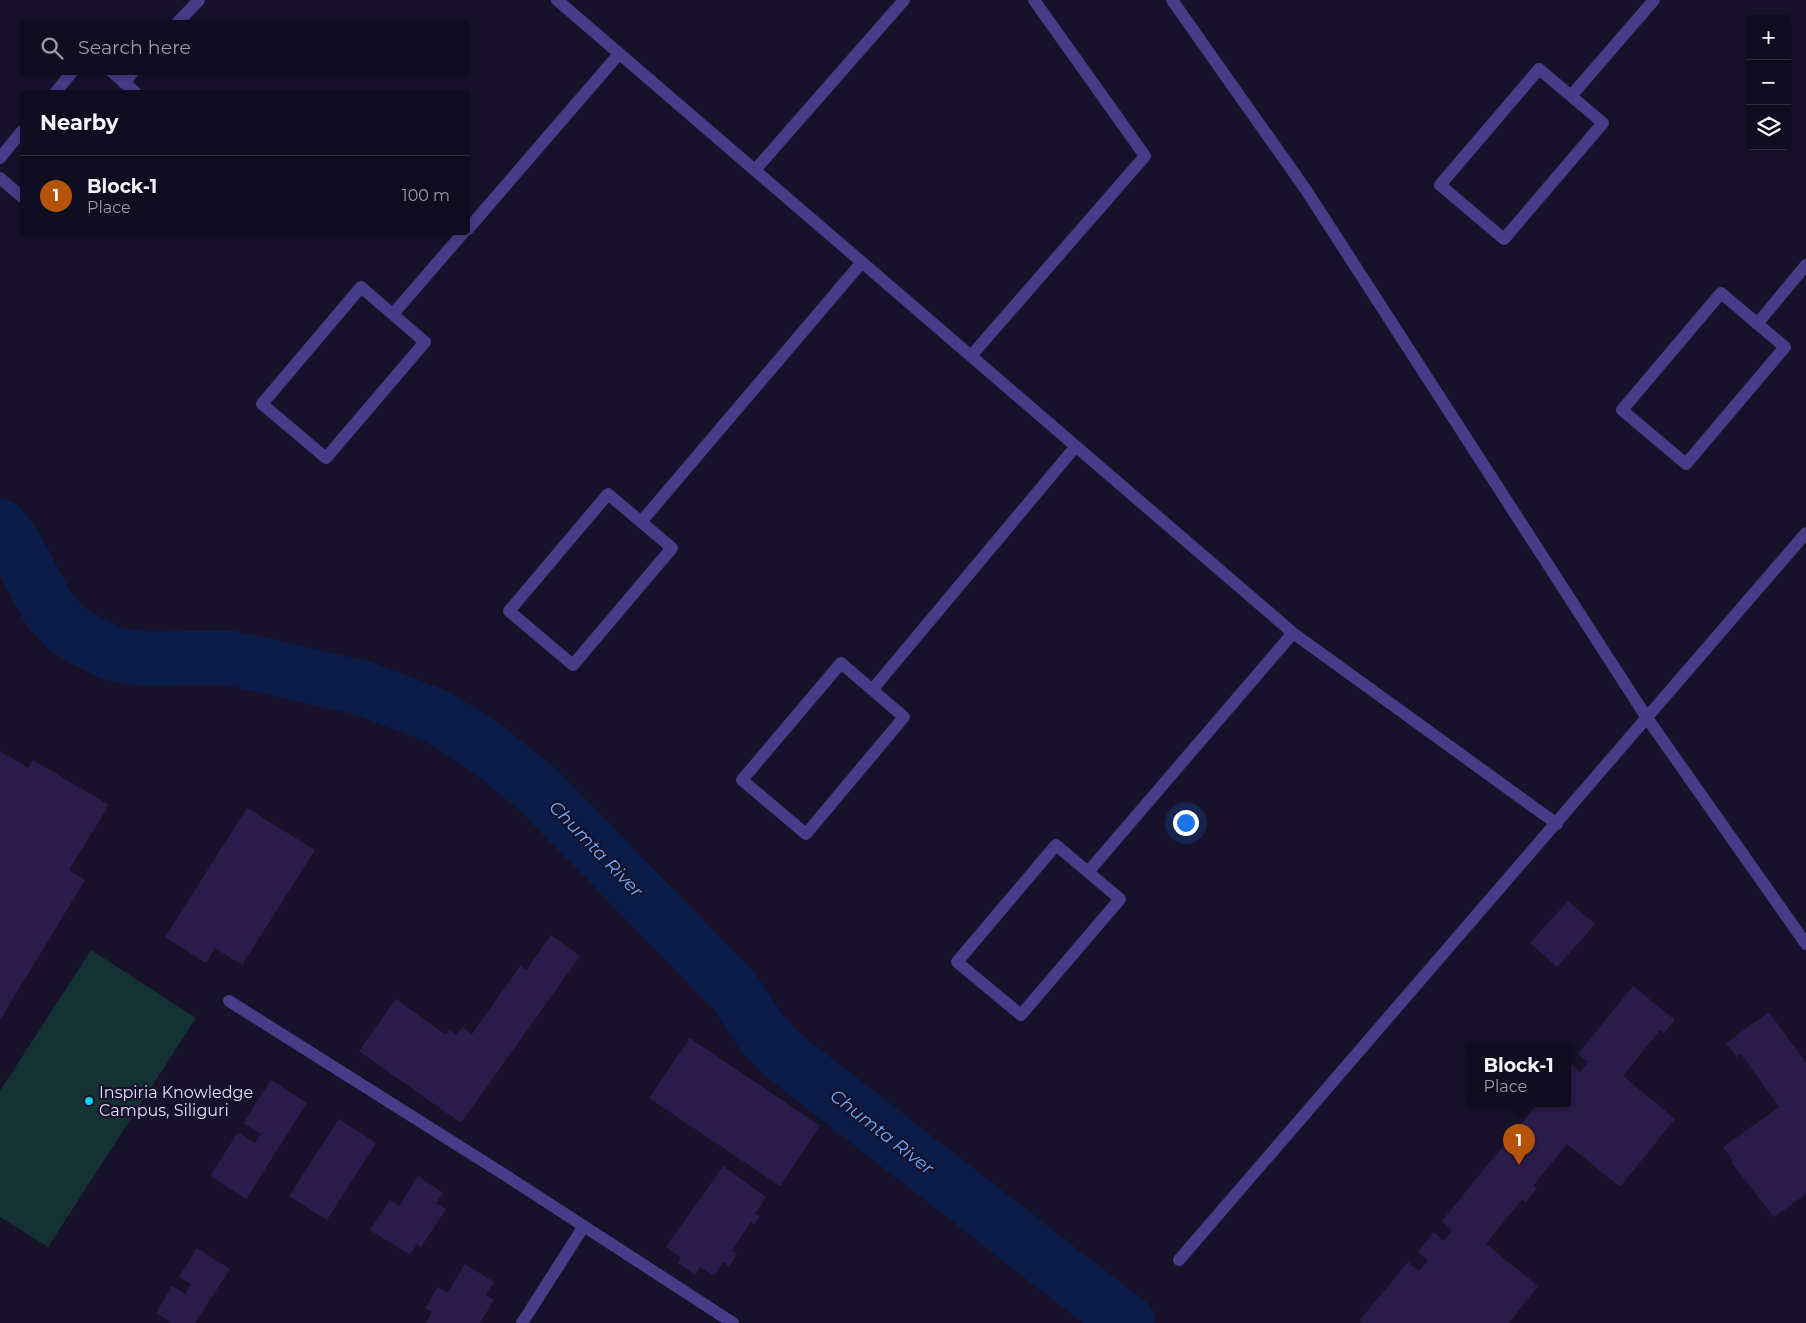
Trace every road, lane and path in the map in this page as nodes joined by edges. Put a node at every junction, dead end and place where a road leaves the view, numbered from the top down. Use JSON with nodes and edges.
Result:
{"nodes":[{"id":1,"x":198,"y":0,"type":"edge"},
{"id":2,"x":557,"y":0,"type":"edge"},
{"id":3,"x":904,"y":0,"type":"edge"},
{"id":4,"x":1034,"y":0,"type":"edge"},
{"id":5,"x":1172,"y":0,"type":"edge"},
{"id":6,"x":1654,"y":0,"type":"edge"},
{"id":7,"x":180,"y":20,"type":"edge"},
{"id":8,"x":619,"y":54,"type":"junction"},
{"id":9,"x":70,"y":75,"type":"edge"},
{"id":10,"x":115,"y":75,"type":"edge"},
{"id":11,"x":131,"y":75,"type":"edge"},
{"id":12,"x":124,"y":83,"type":"junction"},
{"id":13,"x":58,"y":90,"type":"edge"},
{"id":14,"x":133,"y":90,"type":"edge"},
{"id":15,"x":1571,"y":96,"type":"junction"},
{"id":16,"x":20,"y":134,"type":"edge"},
{"id":17,"x":0,"y":158,"type":"edge"},
{"id":18,"x":755,"y":170,"type":"junction"},
{"id":19,"x":0,"y":178,"type":"edge"},
{"id":20,"x":20,"y":195,"type":"edge"},
{"id":21,"x":470,"y":227,"type":"edge"},
{"id":22,"x":461,"y":235,"type":"edge"},
{"id":23,"x":862,"y":262,"type":"junction"},
{"id":24,"x":1806,"y":265,"type":"edge"},
{"id":25,"x":393,"y":314,"type":"junction"},
{"id":26,"x":1757,"y":324,"type":"junction"},
{"id":27,"x":971,"y":356,"type":"junction"},
{"id":28,"x":1076,"y":446,"type":"junction"},
{"id":29,"x":641,"y":522,"type":"junction"},
{"id":30,"x":1806,"y":533,"type":"edge"},
{"id":31,"x":1294,"y":633,"type":"junction"},
{"id":32,"x":872,"y":690,"type":"junction"},
{"id":33,"x":1647,"y":718,"type":"junction"},
{"id":34,"x":1557,"y":824,"type":"junction"},
{"id":35,"x":1088,"y":872,"type":"junction"},
{"id":36,"x":1806,"y":944,"type":"edge"},
{"id":37,"x":229,"y":1001,"type":"dead end"},
{"id":38,"x":584,"y":1226,"type":"junction"},
{"id":39,"x":1179,"y":1260,"type":"dead end"},
{"id":40,"x":522,"y":1323,"type":"edge"},
{"id":41,"x":733,"y":1323,"type":"edge"}],
"edges":[{"from":1,"to":7,"type":"street"},
{"from":2,"to":8,"type":"street"},
{"from":3,"to":18,"type":"street"},
{"from":4,"to":27,"type":"street"},
{"from":5,"to":33,"type":"street"},
{"from":6,"to":15,"type":"street"},
{"from":8,"to":18,"type":"street"},
{"from":8,"to":21,"type":"street"},
{"from":9,"to":13,"type":"street"},
{"from":10,"to":12,"type":"street"},
{"from":11,"to":12,"type":"street"},
{"from":12,"to":14,"type":"street"},
{"from":15,"to":15,"type":"street"},
{"from":16,"to":17,"type":"street"},
{"from":18,"to":23,"type":"street"},
{"from":19,"to":20,"type":"street"},
{"from":22,"to":25,"type":"street"},
{"from":23,"to":27,"type":"street"},
{"from":23,"to":29,"type":"street"},
{"from":24,"to":26,"type":"street"},
{"from":25,"to":25,"type":"street"},
{"from":26,"to":26,"type":"street"},
{"from":27,"to":28,"type":"street"},
{"from":28,"to":31,"type":"street"},
{"from":28,"to":32,"type":"street"},
{"from":29,"to":29,"type":"street"},
{"from":30,"to":33,"type":"street"},
{"from":31,"to":34,"type":"street"},
{"from":31,"to":35,"type":"street"},
{"from":32,"to":32,"type":"street"},
{"from":33,"to":34,"type":"street"},
{"from":33,"to":36,"type":"street"},
{"from":34,"to":39,"type":"street"},
{"from":35,"to":35,"type":"street"},
{"from":37,"to":38,"type":"street"},
{"from":38,"to":40,"type":"street"},
{"from":38,"to":41,"type":"street"}]}
